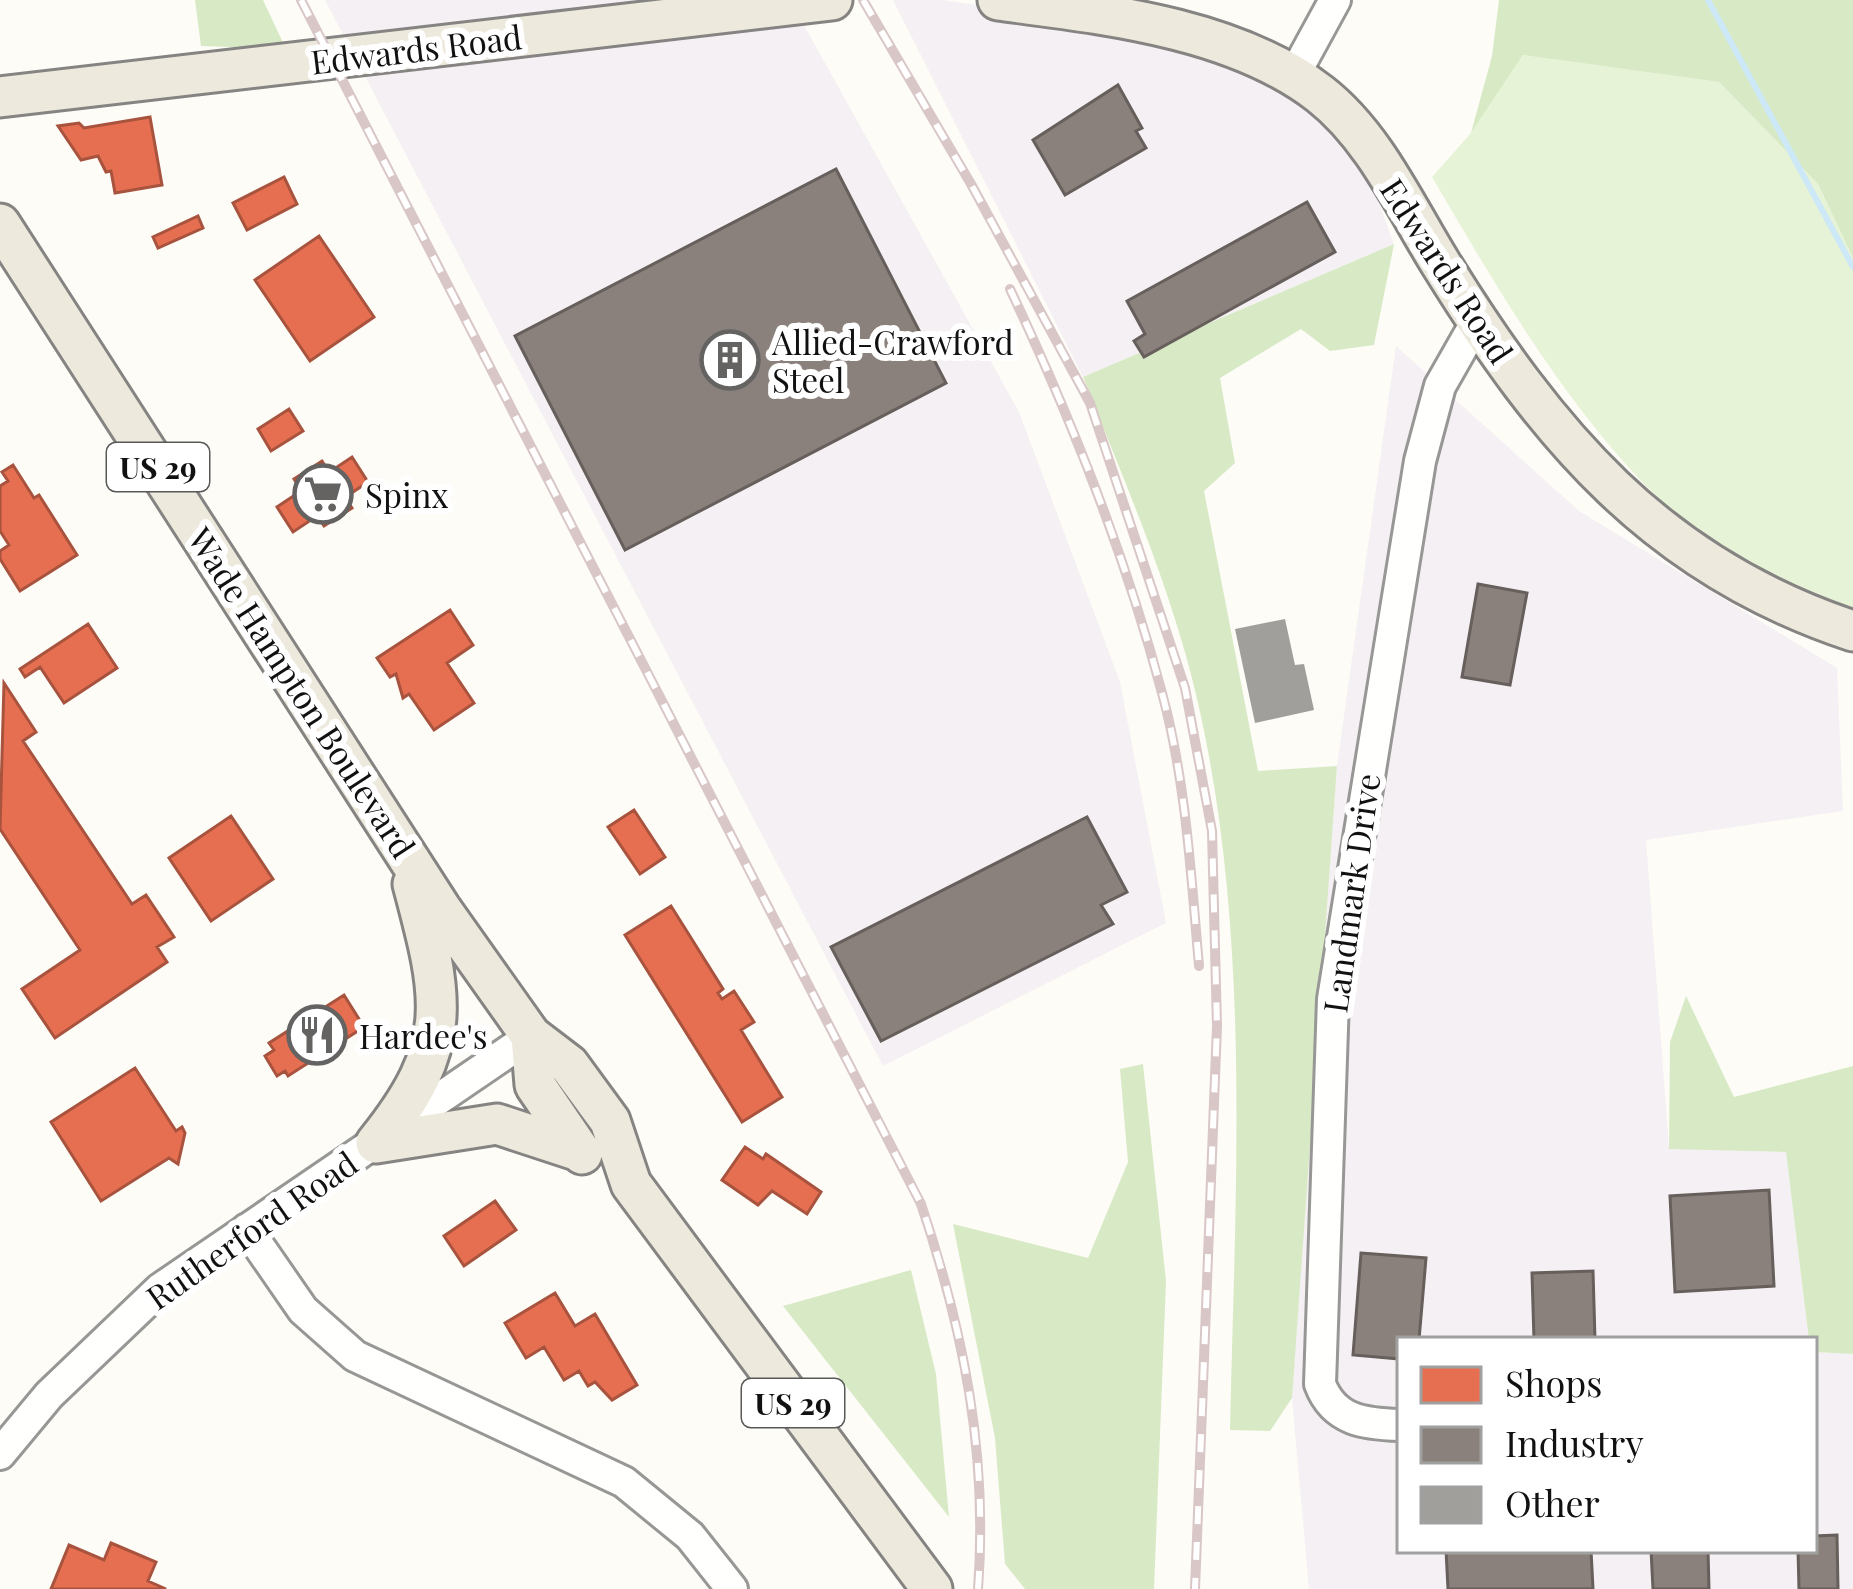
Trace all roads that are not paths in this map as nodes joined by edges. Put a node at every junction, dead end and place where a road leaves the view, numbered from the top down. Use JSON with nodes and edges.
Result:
{"nodes":[{"id":1,"x":832,"y":0,"type":"edge"},
{"id":2,"x":998,"y":0,"type":"edge"},
{"id":3,"x":1335,"y":0,"type":"edge"},
{"id":4,"x":1293,"y":77,"type":"junction"},
{"id":5,"x":0,"y":98,"type":"edge"},
{"id":6,"x":0,"y":224,"type":"edge"},
{"id":7,"x":1477,"y":321,"type":"junction"},
{"id":8,"x":1853,"y":631,"type":"edge"},
{"id":9,"x":404,"y":849,"type":"junction"},
{"id":10,"x":531,"y":1036,"type":"junction"},
{"id":11,"x":376,"y":1143,"type":"junction"},
{"id":12,"x":579,"y":1151,"type":"junction"},
{"id":13,"x":631,"y":1184,"type":"junction"},
{"id":14,"x":247,"y":1229,"type":"junction"},
{"id":15,"x":1397,"y":1425,"type":"edge"},
{"id":16,"x":0,"y":1454,"type":"edge"},
{"id":17,"x":921,"y":1576,"type":"edge"},
{"id":18,"x":732,"y":1589,"type":"edge"}],
"edges":[{"from":1,"to":5,"type":"main road","name":"Edwards Road"},
{"from":2,"to":4,"type":"main road","name":"Edwards Road"},
{"from":3,"to":4,"type":"street"},
{"from":4,"to":7,"type":"main road","name":"Edwards Road"},
{"from":6,"to":9,"type":"main road","name":"Wade Hampton Boulevard","number":"US 29"},
{"from":7,"to":8,"type":"main road","name":"Edwards Road"},
{"from":7,"to":15,"type":"street","name":"Landmark Drive"},
{"from":9,"to":10,"type":"main road","name":"Wade Hampton Boulevard","number":"US 29"},
{"from":9,"to":11,"type":"main road"},
{"from":10,"to":11,"type":"street","name":"Rutherford Road"},
{"from":10,"to":12,"type":"main road","name":"Wade Hampton Boulevard","number":"US 29"},
{"from":10,"to":13,"type":"main road","name":"Wade Hampton Boulevard","number":"US 29"},
{"from":11,"to":12,"type":"main road"},
{"from":11,"to":14,"type":"street","name":"Rutherford Road"},
{"from":12,"to":13,"type":"main road","name":"Wade Hampton Boulevard","number":"US 29"},
{"from":13,"to":17,"type":"main road","name":"Wade Hampton Boulevard","number":"US 29"},
{"from":14,"to":16,"type":"street","name":"Rutherford Road"},
{"from":14,"to":18,"type":"street"}]}
